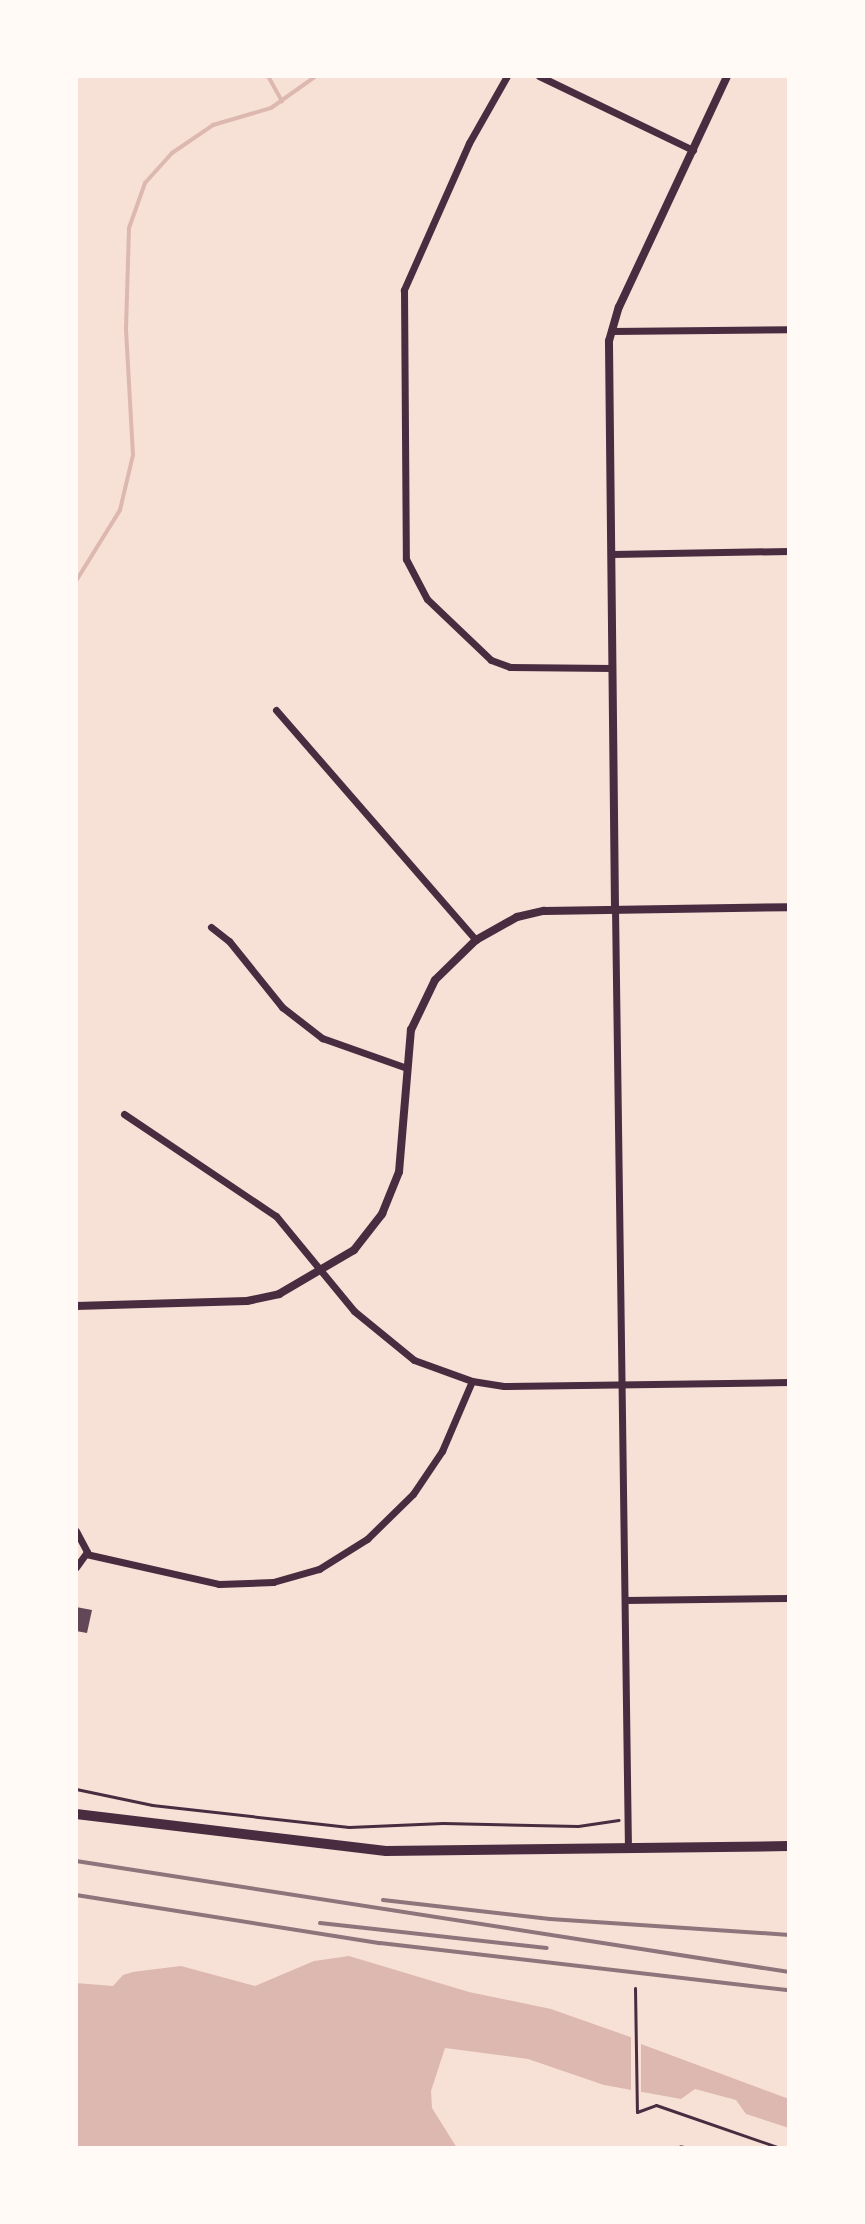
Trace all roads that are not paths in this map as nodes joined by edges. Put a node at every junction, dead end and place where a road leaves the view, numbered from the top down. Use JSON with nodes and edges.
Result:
{"nodes":[{"id":1,"x":507,"y":76,"type":"edge"},
{"id":2,"x":539,"y":76,"type":"edge"},
{"id":3,"x":727,"y":76,"type":"edge"},
{"id":4,"x":693,"y":150,"type":"junction"},
{"id":5,"x":789,"y":329,"type":"edge"},
{"id":6,"x":611,"y":331,"type":"junction"},
{"id":7,"x":789,"y":551,"type":"edge"},
{"id":8,"x":612,"y":554,"type":"junction"},
{"id":9,"x":612,"y":668,"type":"junction"},
{"id":10,"x":276,"y":710,"type":"dead end"},
{"id":11,"x":789,"y":907,"type":"edge"},
{"id":12,"x":615,"y":908,"type":"junction"},
{"id":13,"x":211,"y":927,"type":"dead end"},
{"id":14,"x":476,"y":940,"type":"junction"},
{"id":15,"x":404,"y":1067,"type":"junction"},
{"id":16,"x":124,"y":1114,"type":"dead end"},
{"id":17,"x":324,"y":1271,"type":"junction"},
{"id":18,"x":76,"y":1306,"type":"edge"},
{"id":19,"x":472,"y":1381,"type":"junction"},
{"id":20,"x":789,"y":1382,"type":"edge"},
{"id":21,"x":624,"y":1384,"type":"junction"},
{"id":22,"x":76,"y":1531,"type":"edge"},
{"id":23,"x":86,"y":1554,"type":"junction"},
{"id":24,"x":76,"y":1567,"type":"edge"},
{"id":25,"x":789,"y":1598,"type":"edge"},
{"id":26,"x":625,"y":1600,"type":"junction"},
{"id":27,"x":76,"y":1814,"type":"edge"},
{"id":28,"x":789,"y":1846,"type":"edge"},
{"id":29,"x":628,"y":1848,"type":"junction"}],
"edges":[{"from":1,"to":9,"type":"street"},
{"from":2,"to":4,"type":"street"},
{"from":3,"to":4,"type":"street"},
{"from":4,"to":6,"type":"street"},
{"from":5,"to":6,"type":"street"},
{"from":6,"to":8,"type":"street"},
{"from":7,"to":8,"type":"street"},
{"from":8,"to":9,"type":"street"},
{"from":9,"to":12,"type":"street"},
{"from":10,"to":14,"type":"street"},
{"from":11,"to":12,"type":"street"},
{"from":12,"to":14,"type":"street"},
{"from":12,"to":21,"type":"street"},
{"from":13,"to":15,"type":"street"},
{"from":14,"to":15,"type":"street"},
{"from":15,"to":17,"type":"street"},
{"from":16,"to":17,"type":"street"},
{"from":17,"to":18,"type":"street"},
{"from":17,"to":19,"type":"street"},
{"from":19,"to":21,"type":"street"},
{"from":19,"to":23,"type":"street"},
{"from":20,"to":21,"type":"street"},
{"from":21,"to":26,"type":"street"},
{"from":22,"to":23,"type":"street"},
{"from":23,"to":24,"type":"street"},
{"from":25,"to":26,"type":"street"},
{"from":26,"to":29,"type":"street"},
{"from":27,"to":29,"type":"main road"},
{"from":28,"to":29,"type":"main road"}]}
